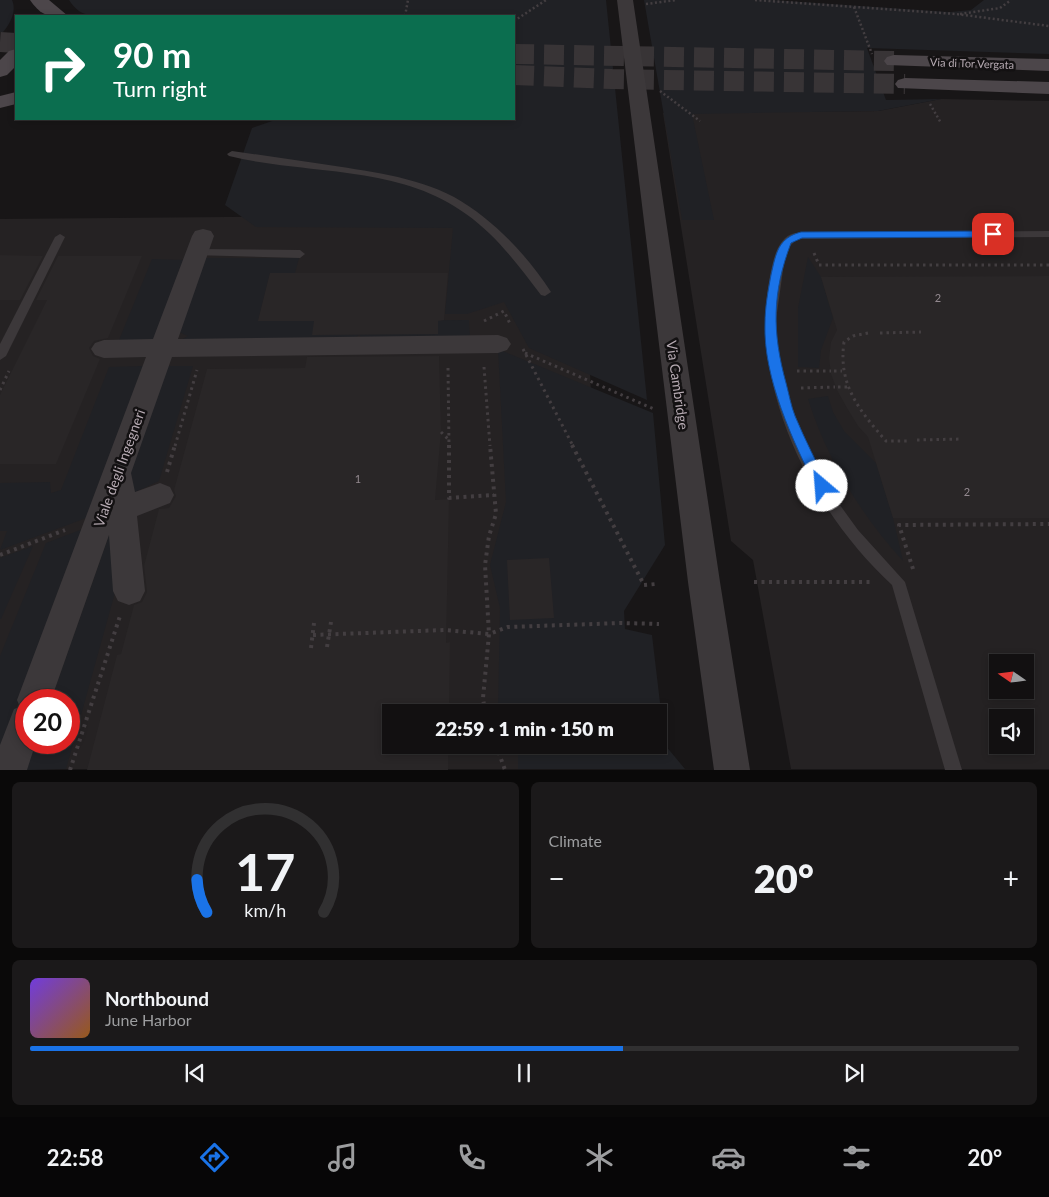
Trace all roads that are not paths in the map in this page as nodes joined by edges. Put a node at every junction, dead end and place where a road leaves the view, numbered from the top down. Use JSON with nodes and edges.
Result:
{"nodes":[{"id":1,"x":39,"y":0,"type":"edge"},
{"id":2,"x":625,"y":4,"type":"edge"},
{"id":3,"x":36,"y":15,"type":"edge"},
{"id":4,"x":57,"y":15,"type":"edge"},
{"id":5,"x":15,"y":55,"type":"edge"},
{"id":6,"x":894,"y":61,"type":"tunnel mouth"},
{"id":7,"x":1049,"y":65,"type":"edge"},
{"id":8,"x":0,"y":71,"type":"edge"},
{"id":9,"x":905,"y":84,"type":"tunnel mouth"},
{"id":10,"x":1049,"y":88,"type":"edge"},
{"id":11,"x":15,"y":98,"type":"edge"},
{"id":12,"x":0,"y":102,"type":"edge"},
{"id":13,"x":232,"y":154,"type":"dead end"},
{"id":14,"x":1049,"y":234,"type":"edge"},
{"id":15,"x":60,"y":237,"type":"dead end"},
{"id":16,"x":200,"y":245,"type":"joint"},
{"id":17,"x":300,"y":254,"type":"dead end"},
{"id":18,"x":545,"y":292,"type":"dead end"},
{"id":19,"x":503,"y":340,"type":"road end"},
{"id":20,"x":104,"y":349,"type":"dead end"},
{"id":21,"x":162,"y":349,"type":"junction"},
{"id":22,"x":0,"y":356,"type":"edge"},
{"id":23,"x":160,"y":495,"type":"dead end"},
{"id":24,"x":112,"y":513,"type":"junction"},
{"id":25,"x":128,"y":591,"type":"dead end"},
{"id":26,"x":39,"y":689,"type":"edge"},
{"id":27,"x":15,"y":753,"type":"edge"},
{"id":28,"x":9,"y":770,"type":"edge"},
{"id":29,"x":732,"y":770,"type":"edge"},
{"id":30,"x":954,"y":770,"type":"edge"}],
"edges":[{"from":1,"to":3,"type":"main road"},
{"from":1,"to":4,"type":"main road"},
{"from":2,"to":29,"type":"street","name":"Via Cambridge"},
{"from":5,"to":8,"type":"main road"},
{"from":6,"to":7,"type":"main road","name":"Via di Tor Vergata"},
{"from":9,"to":10,"type":"main road","name":"Via di Tor Vergata"},
{"from":11,"to":12,"type":"main road"},
{"from":13,"to":18,"type":"lane"},
{"from":14,"to":30,"type":"lane"},
{"from":15,"to":22,"type":"lane"},
{"from":16,"to":17,"type":"lane"},
{"from":16,"to":21,"type":"street","name":"Viale degli Ingegneri"},
{"from":19,"to":21,"type":"street"},
{"from":20,"to":21,"type":"street"},
{"from":21,"to":24,"type":"street","name":"Viale degli Ingegneri"},
{"from":23,"to":24,"type":"street"},
{"from":24,"to":25,"type":"street"},
{"from":24,"to":26,"type":"street","name":"Viale degli Ingegneri"},
{"from":27,"to":28,"type":"street"}]}
